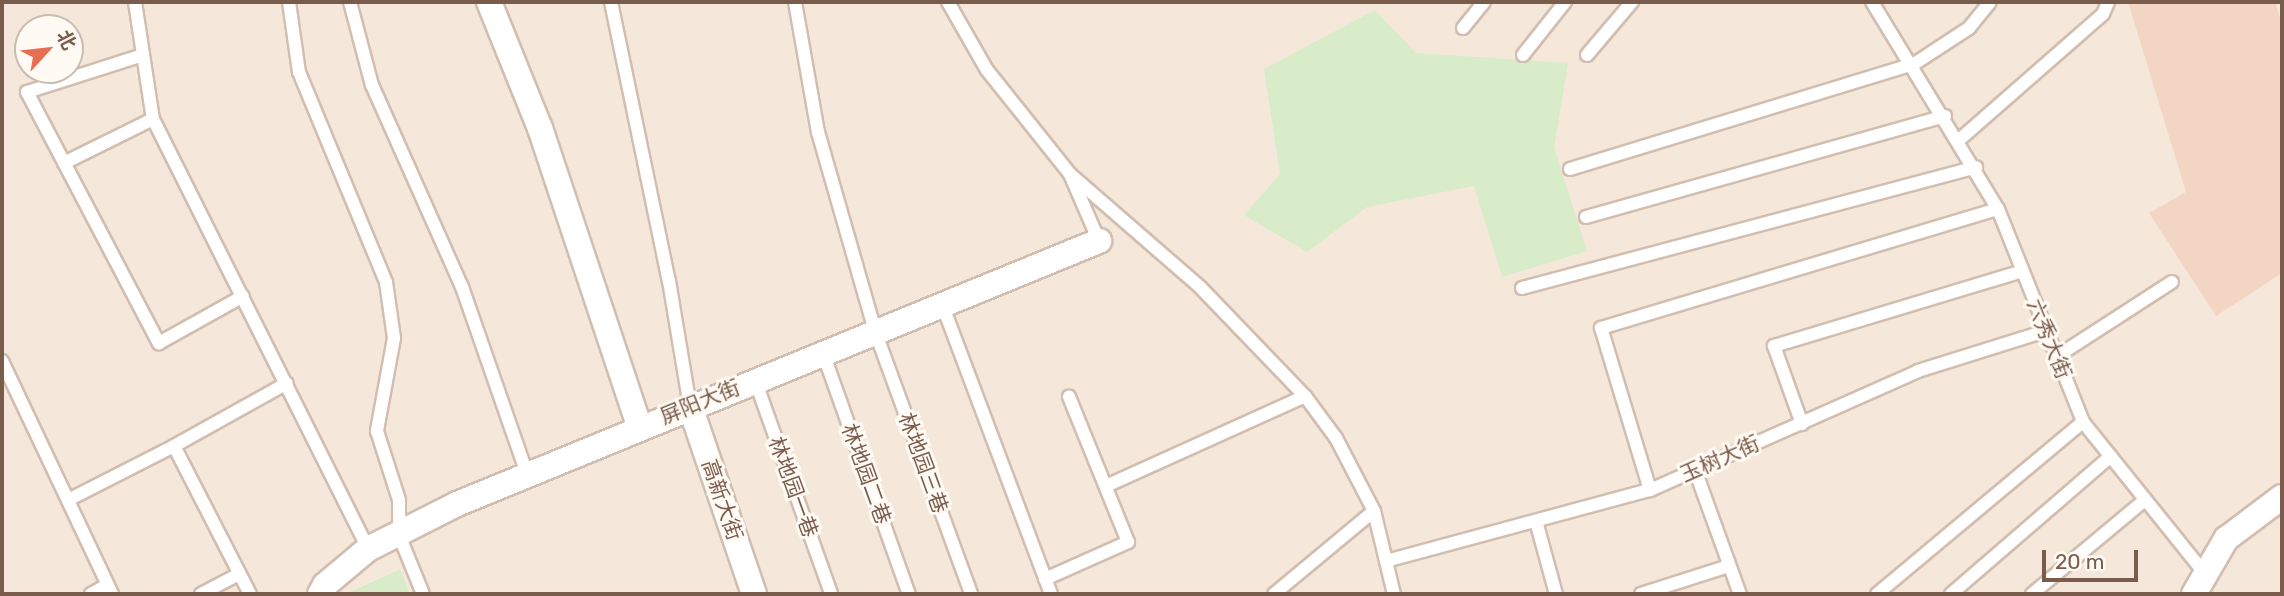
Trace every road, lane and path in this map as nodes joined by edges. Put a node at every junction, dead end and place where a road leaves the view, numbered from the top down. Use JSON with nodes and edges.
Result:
{"nodes":[{"id":1,"x":135,"y":2,"type":"edge"},
{"id":2,"x":289,"y":2,"type":"edge"},
{"id":3,"x":350,"y":2,"type":"edge"},
{"id":4,"x":489,"y":2,"type":"edge"},
{"id":5,"x":611,"y":2,"type":"edge"},
{"id":6,"x":795,"y":2,"type":"edge"},
{"id":7,"x":948,"y":2,"type":"edge"},
{"id":8,"x":1484,"y":2,"type":"edge"},
{"id":9,"x":1565,"y":2,"type":"edge"},
{"id":10,"x":1632,"y":2,"type":"edge"},
{"id":11,"x":1872,"y":2,"type":"edge"},
{"id":12,"x":1990,"y":2,"type":"edge"},
{"id":13,"x":2109,"y":2,"type":"edge"},
{"id":14,"x":1464,"y":28,"type":"dead end"},
{"id":15,"x":143,"y":55,"type":"junction"},
{"id":16,"x":1523,"y":55,"type":"dead end"},
{"id":17,"x":1587,"y":55,"type":"dead end"},
{"id":18,"x":1914,"y":64,"type":"junction"},
{"id":19,"x":1945,"y":116,"type":"junction"},
{"id":20,"x":153,"y":120,"type":"junction"},
{"id":21,"x":1959,"y":141,"type":"junction"},
{"id":22,"x":64,"y":163,"type":"junction"},
{"id":23,"x":1976,"y":167,"type":"junction"},
{"id":24,"x":1570,"y":169,"type":"dead end"},
{"id":25,"x":1070,"y":174,"type":"junction"},
{"id":26,"x":1998,"y":209,"type":"junction"},
{"id":27,"x":1586,"y":217,"type":"dead end"},
{"id":28,"x":1099,"y":241,"type":"joint"},
{"id":29,"x":2022,"y":271,"type":"junction"},
{"id":30,"x":2172,"y":282,"type":"dead end"},
{"id":31,"x":1522,"y":288,"type":"dead end"},
{"id":32,"x":243,"y":296,"type":"junction"},
{"id":33,"x":942,"y":304,"type":"junction"},
{"id":34,"x":875,"y":331,"type":"junction"},
{"id":35,"x":2046,"y":331,"type":"junction"},
{"id":36,"x":823,"y":353,"type":"junction"},
{"id":37,"x":2056,"y":357,"type":"junction"},
{"id":38,"x":2,"y":362,"type":"edge"},
{"id":39,"x":755,"y":380,"type":"junction"},
{"id":40,"x":287,"y":383,"type":"junction"},
{"id":41,"x":1305,"y":396,"type":"junction"},
{"id":42,"x":1069,"y":397,"type":"dead end"},
{"id":43,"x":690,"y":406,"type":"junction"},
{"id":44,"x":2083,"y":422,"type":"junction"},
{"id":45,"x":1802,"y":424,"type":"junction"},
{"id":46,"x":639,"y":426,"type":"junction"},
{"id":47,"x":174,"y":446,"type":"junction"},
{"id":48,"x":2111,"y":456,"type":"junction"},
{"id":49,"x":1695,"y":470,"type":"junction"},
{"id":50,"x":527,"y":474,"type":"junction"},
{"id":51,"x":1106,"y":486,"type":"junction"},
{"id":52,"x":1650,"y":490,"type":"junction"},
{"id":53,"x":2282,"y":497,"type":"edge"},
{"id":54,"x":68,"y":500,"type":"junction"},
{"id":55,"x":2145,"y":500,"type":"junction"},
{"id":56,"x":1374,"y":511,"type":"junction"},
{"id":57,"x":1536,"y":521,"type":"junction"},
{"id":58,"x":399,"y":535,"type":"junction"},
{"id":59,"x":368,"y":549,"type":"junction"},
{"id":60,"x":1386,"y":561,"type":"junction"},
{"id":61,"x":1729,"y":566,"type":"junction"},
{"id":62,"x":239,"y":574,"type":"junction"},
{"id":63,"x":1045,"y":579,"type":"junction"},
{"id":64,"x":2200,"y":584,"type":"edge"},
{"id":65,"x":110,"y":590,"type":"edge"},
{"id":66,"x":92,"y":594,"type":"edge"},
{"id":67,"x":201,"y":594,"type":"edge"},
{"id":68,"x":250,"y":594,"type":"edge"},
{"id":69,"x":320,"y":594,"type":"edge"},
{"id":70,"x":423,"y":594,"type":"edge"},
{"id":71,"x":754,"y":594,"type":"edge"},
{"id":72,"x":831,"y":594,"type":"edge"},
{"id":73,"x":909,"y":594,"type":"edge"},
{"id":74,"x":971,"y":594,"type":"edge"},
{"id":75,"x":1051,"y":594,"type":"edge"},
{"id":76,"x":1274,"y":594,"type":"edge"},
{"id":77,"x":1394,"y":594,"type":"edge"},
{"id":78,"x":1556,"y":594,"type":"edge"},
{"id":79,"x":1641,"y":594,"type":"edge"},
{"id":80,"x":1740,"y":594,"type":"edge"},
{"id":81,"x":1877,"y":594,"type":"edge"},
{"id":82,"x":1951,"y":594,"type":"edge"},
{"id":83,"x":2032,"y":594,"type":"edge"}],
"edges":[{"from":1,"to":15,"type":"lane"},
{"from":2,"to":58,"type":"lane"},
{"from":3,"to":50,"type":"lane"},
{"from":4,"to":46,"type":"street"},
{"from":5,"to":43,"type":"lane"},
{"from":6,"to":34,"type":"lane","name":"林地园三巷"},
{"from":7,"to":25,"type":"lane"},
{"from":8,"to":14,"type":"lane"},
{"from":9,"to":16,"type":"lane"},
{"from":10,"to":17,"type":"lane"},
{"from":11,"to":18,"type":"lane","name":"六秀大街"},
{"from":12,"to":18,"type":"lane"},
{"from":13,"to":21,"type":"lane"},
{"from":15,"to":20,"type":"lane"},
{"from":15,"to":22,"type":"lane"},
{"from":18,"to":19,"type":"lane","name":"六秀大街"},
{"from":18,"to":24,"type":"lane"},
{"from":19,"to":21,"type":"lane","name":"六秀大街"},
{"from":19,"to":27,"type":"lane"},
{"from":20,"to":22,"type":"lane"},
{"from":20,"to":32,"type":"lane"},
{"from":21,"to":23,"type":"lane","name":"六秀大街"},
{"from":22,"to":32,"type":"lane"},
{"from":23,"to":26,"type":"lane","name":"六秀大街"},
{"from":23,"to":31,"type":"lane"},
{"from":25,"to":28,"type":"lane"},
{"from":25,"to":41,"type":"lane"},
{"from":26,"to":29,"type":"lane","name":"六秀大街"},
{"from":26,"to":52,"type":"lane"},
{"from":28,"to":33,"type":"street","name":"屏阳大街"},
{"from":29,"to":35,"type":"lane","name":"六秀大街"},
{"from":29,"to":45,"type":"lane"},
{"from":30,"to":37,"type":"lane"},
{"from":32,"to":40,"type":"lane"},
{"from":33,"to":34,"type":"street","name":"屏阳大街"},
{"from":33,"to":63,"type":"lane"},
{"from":34,"to":36,"type":"street","name":"屏阳大街"},
{"from":34,"to":74,"type":"lane","name":"林地园三巷"},
{"from":35,"to":37,"type":"lane","name":"六秀大街"},
{"from":35,"to":45,"type":"lane","name":"玉树大街"},
{"from":36,"to":39,"type":"street","name":"屏阳大街"},
{"from":36,"to":73,"type":"lane","name":"林地园二巷"},
{"from":37,"to":44,"type":"lane","name":"六秀大街"},
{"from":38,"to":54,"type":"lane"},
{"from":39,"to":43,"type":"street","name":"屏阳大街"},
{"from":39,"to":72,"type":"lane","name":"林地园一巷"},
{"from":40,"to":47,"type":"lane"},
{"from":40,"to":59,"type":"lane"},
{"from":41,"to":51,"type":"lane"},
{"from":41,"to":56,"type":"lane"},
{"from":42,"to":51,"type":"lane"},
{"from":43,"to":46,"type":"street","name":"屏阳大街"},
{"from":43,"to":71,"type":"street","name":"高新大街"},
{"from":44,"to":48,"type":"lane","name":"六秀大街"},
{"from":44,"to":81,"type":"lane"},
{"from":45,"to":49,"type":"lane","name":"玉树大街"},
{"from":46,"to":50,"type":"street","name":"屏阳大街"},
{"from":47,"to":54,"type":"lane"},
{"from":47,"to":62,"type":"lane"},
{"from":48,"to":55,"type":"lane","name":"六秀大街"},
{"from":48,"to":82,"type":"lane"},
{"from":49,"to":52,"type":"lane","name":"玉树大街"},
{"from":49,"to":61,"type":"lane"},
{"from":50,"to":58,"type":"street","name":"屏阳大街"},
{"from":51,"to":63,"type":"lane"},
{"from":52,"to":57,"type":"lane","name":"玉树大街"},
{"from":53,"to":64,"type":"street"},
{"from":54,"to":65,"type":"lane"},
{"from":55,"to":64,"type":"lane","name":"六秀大街"},
{"from":55,"to":83,"type":"lane"},
{"from":56,"to":60,"type":"lane"},
{"from":56,"to":76,"type":"lane"},
{"from":57,"to":60,"type":"lane","name":"玉树大街"},
{"from":57,"to":78,"type":"lane"},
{"from":58,"to":59,"type":"street","name":"屏阳大街"},
{"from":58,"to":70,"type":"lane"},
{"from":59,"to":69,"type":"street","name":"屏阳大街"},
{"from":60,"to":77,"type":"lane"},
{"from":61,"to":79,"type":"lane"},
{"from":61,"to":80,"type":"lane"},
{"from":62,"to":67,"type":"lane"},
{"from":62,"to":68,"type":"lane"},
{"from":63,"to":75,"type":"lane"},
{"from":65,"to":66,"type":"lane"}]}
